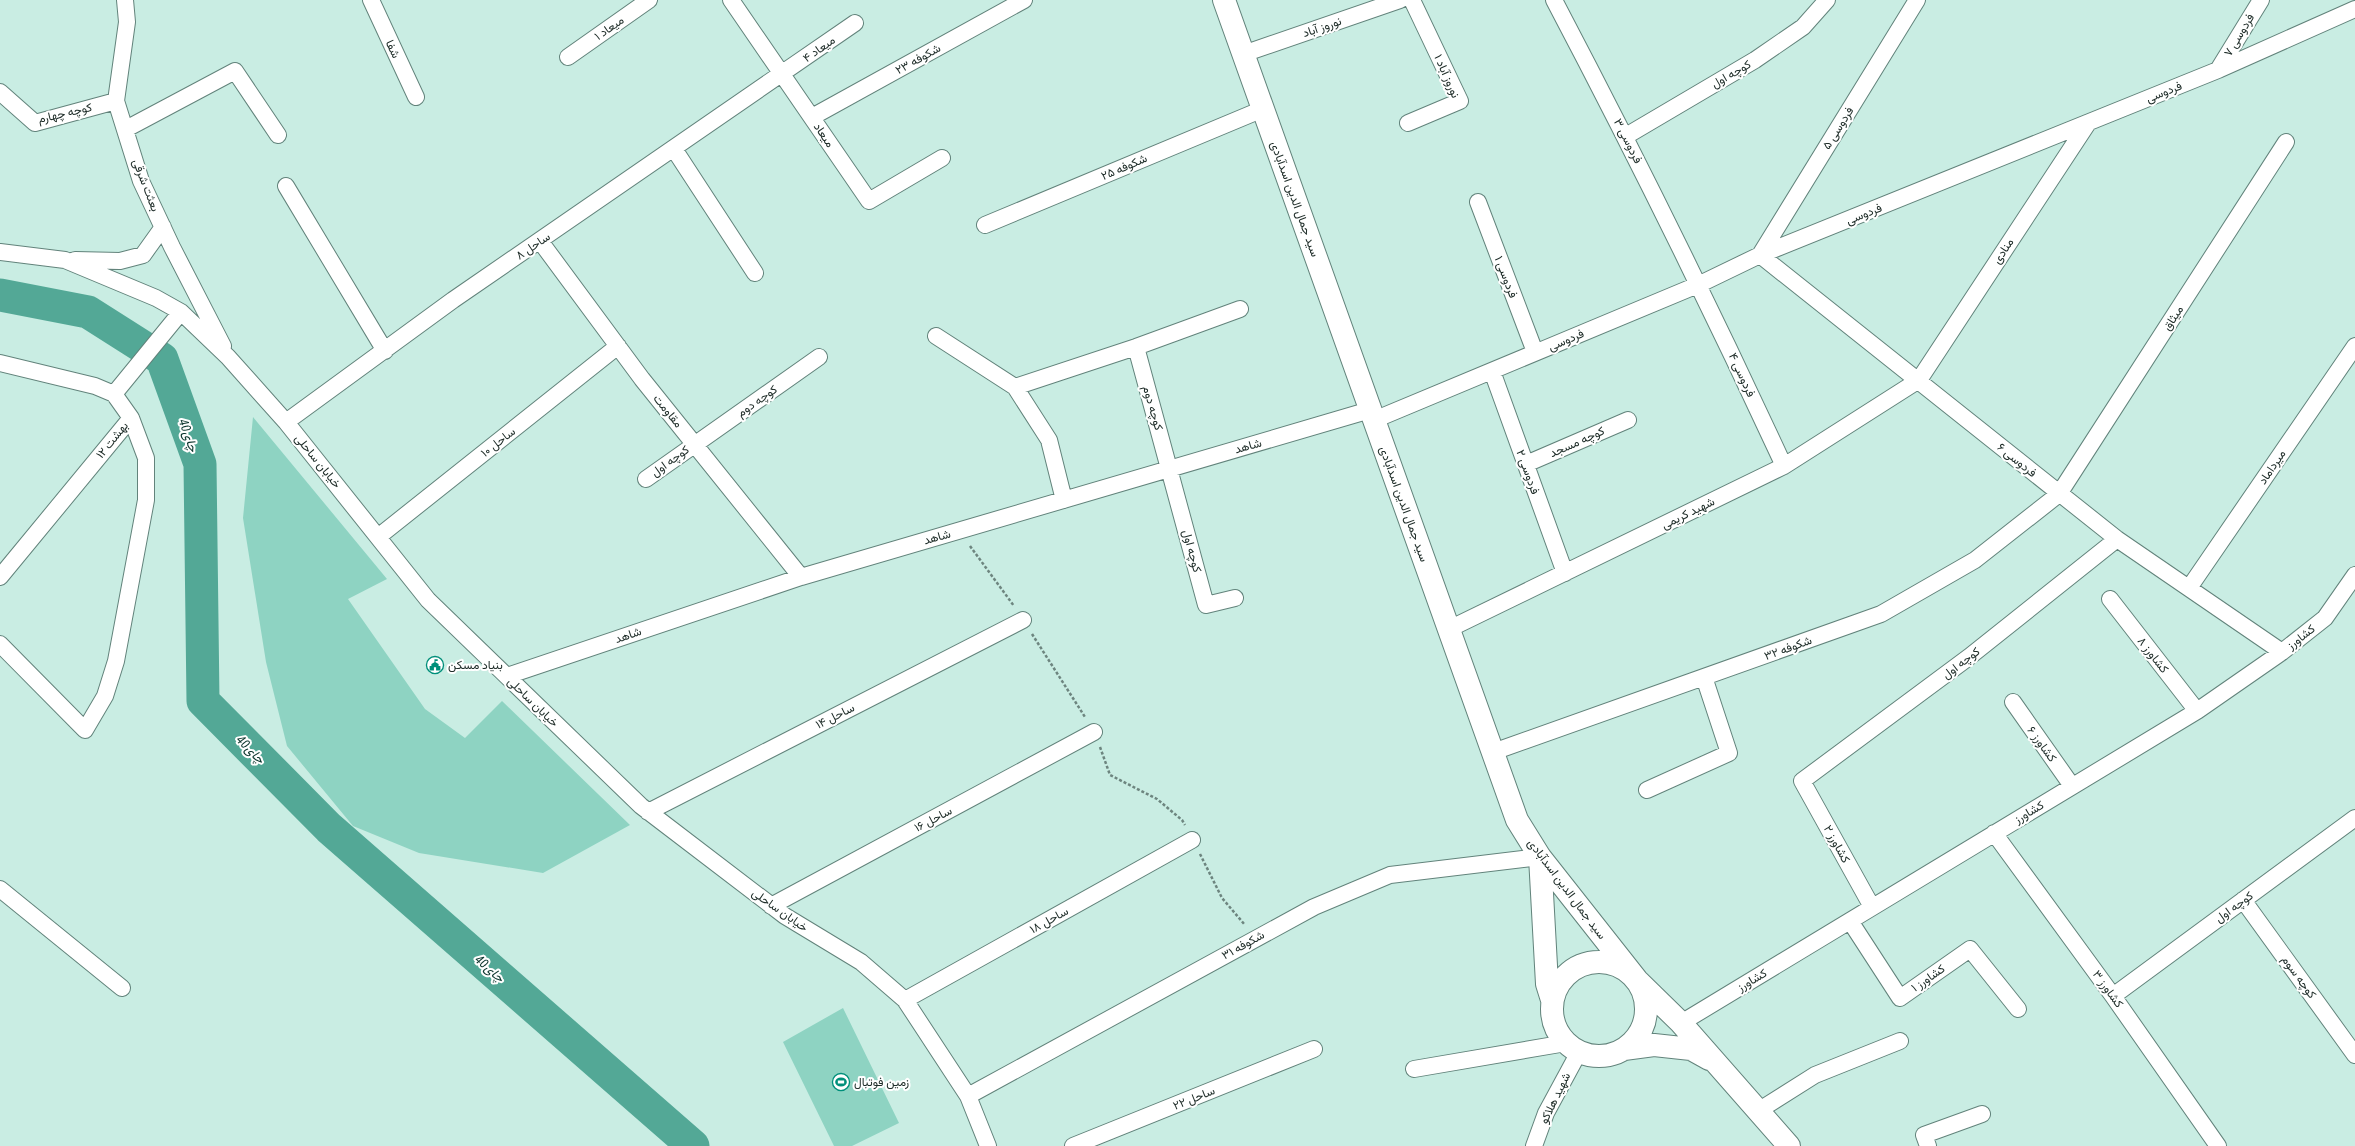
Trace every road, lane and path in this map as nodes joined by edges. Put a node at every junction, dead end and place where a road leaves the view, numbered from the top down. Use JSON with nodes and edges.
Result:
{"nodes":[{"id":1,"x":125,"y":0,"type":"edge"},
{"id":2,"x":371,"y":0,"type":"edge"},
{"id":3,"x":649,"y":0,"type":"edge"},
{"id":4,"x":731,"y":0,"type":"edge"},
{"id":5,"x":1024,"y":0,"type":"edge"},
{"id":6,"x":1224,"y":0,"type":"edge"},
{"id":7,"x":1400,"y":0,"type":"edge"},
{"id":8,"x":1412,"y":0,"type":"edge"},
{"id":9,"x":1554,"y":0,"type":"edge"},
{"id":10,"x":1827,"y":0,"type":"edge"},
{"id":11,"x":1917,"y":0,"type":"edge"},
{"id":12,"x":2260,"y":0,"type":"edge"},
{"id":13,"x":2355,"y":9,"type":"edge"},
{"id":14,"x":855,"y":23,"type":"dead end"},
{"id":15,"x":1243,"y":54,"type":"junction"},
{"id":16,"x":568,"y":57,"type":"dead end"},
{"id":17,"x":2218,"y":70,"type":"junction"},
{"id":18,"x":782,"y":75,"type":"junction"},
{"id":19,"x":0,"y":92,"type":"edge"},
{"id":20,"x":416,"y":97,"type":"dead end"},
{"id":21,"x":116,"y":101,"type":"junction"},
{"id":22,"x":1263,"y":109,"type":"junction"},
{"id":23,"x":812,"y":117,"type":"junction"},
{"id":24,"x":2088,"y":123,"type":"junction"},
{"id":25,"x":1408,"y":124,"type":"dead end"},
{"id":26,"x":126,"y":129,"type":"junction"},
{"id":27,"x":278,"y":135,"type":"dead end"},
{"id":28,"x":1626,"y":136,"type":"junction"},
{"id":29,"x":2286,"y":142,"type":"dead end"},
{"id":30,"x":674,"y":149,"type":"junction"},
{"id":31,"x":942,"y":158,"type":"dead end"},
{"id":32,"x":286,"y":186,"type":"dead end"},
{"id":33,"x":1478,"y":202,"type":"dead end"},
{"id":34,"x":985,"y":225,"type":"dead end"},
{"id":35,"x":163,"y":227,"type":"junction"},
{"id":36,"x":540,"y":241,"type":"junction"},
{"id":37,"x":0,"y":252,"type":"edge"},
{"id":38,"x":1760,"y":255,"type":"junction"},
{"id":39,"x":65,"y":260,"type":"junction"},
{"id":40,"x":755,"y":273,"type":"dead end"},
{"id":41,"x":1700,"y":284,"type":"junction"},
{"id":42,"x":1240,"y":309,"type":"dead end"},
{"id":43,"x":181,"y":312,"type":"junction"},
{"id":44,"x":936,"y":336,"type":"dead end"},
{"id":45,"x":618,"y":346,"type":"junction"},
{"id":46,"x":2355,"y":346,"type":"edge"},
{"id":47,"x":1136,"y":347,"type":"junction"},
{"id":48,"x":385,"y":351,"type":"junction"},
{"id":49,"x":1535,"y":352,"type":"junction"},
{"id":50,"x":228,"y":357,"type":"junction"},
{"id":51,"x":819,"y":357,"type":"dead end"},
{"id":52,"x":0,"y":363,"type":"edge"},
{"id":53,"x":1492,"y":371,"type":"junction"},
{"id":54,"x":1919,"y":380,"type":"junction"},
{"id":55,"x":1014,"y":387,"type":"junction"},
{"id":56,"x":114,"y":394,"type":"junction"},
{"id":57,"x":1372,"y":415,"type":"junction"},
{"id":58,"x":131,"y":418,"type":"junction"},
{"id":59,"x":1628,"y":420,"type":"dead end"},
{"id":60,"x":286,"y":422,"type":"junction"},
{"id":61,"x":694,"y":444,"type":"junction"},
{"id":62,"x":1526,"y":464,"type":"junction"},
{"id":63,"x":1784,"y":466,"type":"junction"},
{"id":64,"x":1170,"y":469,"type":"junction"},
{"id":65,"x":646,"y":479,"type":"dead end"},
{"id":66,"x":2059,"y":494,"type":"junction"},
{"id":67,"x":1064,"y":500,"type":"junction"},
{"id":68,"x":378,"y":537,"type":"junction"},
{"id":69,"x":2117,"y":539,"type":"junction"},
{"id":70,"x":1565,"y":573,"type":"junction"},
{"id":71,"x":2355,"y":575,"type":"edge"},
{"id":72,"x":0,"y":577,"type":"edge"},
{"id":73,"x":801,"y":577,"type":"junction"},
{"id":74,"x":2189,"y":588,"type":"junction"},
{"id":75,"x":1235,"y":598,"type":"dead end"},
{"id":76,"x":2110,"y":599,"type":"dead end"},
{"id":77,"x":1023,"y":620,"type":"dead end"},
{"id":78,"x":1448,"y":629,"type":"junction"},
{"id":79,"x":0,"y":644,"type":"edge"},
{"id":80,"x":2282,"y":652,"type":"junction"},
{"id":81,"x":507,"y":676,"type":"junction"},
{"id":82,"x":1704,"y":678,"type":"junction"},
{"id":83,"x":2012,"y":702,"type":"dead end"},
{"id":84,"x":2197,"y":711,"type":"junction"},
{"id":85,"x":1094,"y":732,"type":"dead end"},
{"id":86,"x":1492,"y":752,"type":"junction"},
{"id":87,"x":1802,"y":781,"type":"joint"},
{"id":88,"x":2072,"y":786,"type":"junction"},
{"id":89,"x":1647,"y":790,"type":"dead end"},
{"id":90,"x":648,"y":812,"type":"junction"},
{"id":91,"x":2355,"y":818,"type":"edge"},
{"id":92,"x":1994,"y":833,"type":"junction"},
{"id":93,"x":1192,"y":840,"type":"dead end"},
{"id":94,"x":1540,"y":857,"type":"junction"},
{"id":95,"x":0,"y":889,"type":"edge"},
{"id":96,"x":2243,"y":900,"type":"junction"},
{"id":97,"x":771,"y":906,"type":"junction"},
{"id":98,"x":1872,"y":907,"type":"junction"},
{"id":99,"x":1850,"y":921,"type":"junction"},
{"id":100,"x":1637,"y":980,"type":"junction"},
{"id":101,"x":122,"y":988,"type":"dead end"},
{"id":102,"x":2113,"y":996,"type":"junction"},
{"id":103,"x":906,"y":1000,"type":"junction"},
{"id":104,"x":1552,"y":1000,"type":"junction"},
{"id":105,"x":2018,"y":1009,"type":"dead end"},
{"id":106,"x":1681,"y":1023,"type":"junction"},
{"id":107,"x":1900,"y":1041,"type":"dead end"},
{"id":108,"x":1572,"y":1048,"type":"junction"},
{"id":109,"x":1314,"y":1049,"type":"dead end"},
{"id":110,"x":1624,"y":1049,"type":"junction"},
{"id":111,"x":2355,"y":1054,"type":"edge"},
{"id":112,"x":1716,"y":1063,"type":"junction"},
{"id":113,"x":1414,"y":1069,"type":"dead end"},
{"id":114,"x":968,"y":1096,"type":"junction"},
{"id":115,"x":1758,"y":1111,"type":"junction"},
{"id":116,"x":1982,"y":1114,"type":"dead end"},
{"id":117,"x":988,"y":1146,"type":"edge"},
{"id":118,"x":1073,"y":1146,"type":"edge"},
{"id":119,"x":1534,"y":1146,"type":"edge"},
{"id":120,"x":1788,"y":1146,"type":"edge"},
{"id":121,"x":1928,"y":1146,"type":"edge"},
{"id":122,"x":2218,"y":1146,"type":"edge"}],
"edges":[{"from":1,"to":21,"type":"street","name":"بعثت شرقی"},
{"from":2,"to":20,"type":"street","name":"شفا"},
{"from":3,"to":16,"type":"street","name":"میعاد ۱"},
{"from":4,"to":18,"type":"street","name":"میعاد"},
{"from":5,"to":23,"type":"street","name":"شکوفه ۲۳"},
{"from":6,"to":15,"type":"main road","name":"سید جمال الدین اسدآبادی"},
{"from":7,"to":15,"type":"street","name":"نوروز آباد"},
{"from":8,"to":25,"type":"street","name":"نوروز آباد ۱"},
{"from":9,"to":28,"type":"street","name":"فردوسی ۳"},
{"from":10,"to":28,"type":"street","name":"کوچه اول"},
{"from":11,"to":38,"type":"street","name":"فردوسی ۵"},
{"from":12,"to":17,"type":"street","name":"فردوسی ۷"},
{"from":13,"to":17,"type":"street","name":"فردوسی"},
{"from":14,"to":18,"type":"street","name":"میعاد ۴"},
{"from":15,"to":22,"type":"main road","name":"سید جمال الدین اسدآبادی"},
{"from":17,"to":24,"type":"street","name":"فردوسی"},
{"from":18,"to":23,"type":"street","name":"میعاد"},
{"from":18,"to":30,"type":"street","name":"ساحل ۸"},
{"from":19,"to":21,"type":"street","name":"کوچه چهارم"},
{"from":21,"to":26,"type":"street","name":"بعثت شرقی"},
{"from":22,"to":34,"type":"street","name":"شکوفه ۲۵"},
{"from":22,"to":57,"type":"main road","name":"سید جمال الدین اسدآبادی"},
{"from":23,"to":31,"type":"street","name":"میعاد"},
{"from":24,"to":38,"type":"street","name":"فردوسی"},
{"from":24,"to":54,"type":"street","name":"منادی"},
{"from":26,"to":27,"type":"street"},
{"from":26,"to":35,"type":"street","name":"بعثت شرقی"},
{"from":28,"to":41,"type":"street","name":"فردوسی ۳"},
{"from":29,"to":66,"type":"street","name":"میثاق"},
{"from":30,"to":36,"type":"street","name":"ساحل ۸"},
{"from":30,"to":40,"type":"street"},
{"from":32,"to":48,"type":"street"},
{"from":33,"to":49,"type":"street","name":"فردوسی ۱"},
{"from":35,"to":39,"type":"street"},
{"from":35,"to":50,"type":"street","name":"بعثت شرقی"},
{"from":36,"to":45,"type":"street","name":"مقاومت"},
{"from":36,"to":48,"type":"street","name":"ساحل ۸"},
{"from":37,"to":39,"type":"street","name":"خیابان ساحلی"},
{"from":38,"to":41,"type":"street","name":"فردوسی"},
{"from":38,"to":54,"type":"street","name":"فردوسی ۶"},
{"from":39,"to":43,"type":"street","name":"خیابان ساحلی"},
{"from":41,"to":49,"type":"street","name":"فردوسی"},
{"from":41,"to":63,"type":"street","name":"فردوسی ۴"},
{"from":42,"to":47,"type":"street"},
{"from":43,"to":50,"type":"street","name":"خیابان ساحلی"},
{"from":43,"to":56,"type":"street"},
{"from":44,"to":55,"type":"street"},
{"from":45,"to":61,"type":"street","name":"مقاومت"},
{"from":45,"to":68,"type":"street","name":"ساحل ۱۰"},
{"from":46,"to":74,"type":"street","name":"میرداماد"},
{"from":47,"to":55,"type":"street"},
{"from":47,"to":64,"type":"street","name":"کوچه دوم"},
{"from":48,"to":60,"type":"street","name":"ساحل ۸"},
{"from":49,"to":53,"type":"street","name":"فردوسی"},
{"from":50,"to":60,"type":"street","name":"خیابان ساحلی"},
{"from":51,"to":61,"type":"street","name":"کوچه دوم"},
{"from":52,"to":56,"type":"street"},
{"from":53,"to":57,"type":"street","name":"فردوسی"},
{"from":53,"to":62,"type":"street","name":"فردوسی ۲"},
{"from":54,"to":63,"type":"street","name":"شهید کریمی"},
{"from":54,"to":66,"type":"street","name":"فردوسی ۶"},
{"from":55,"to":67,"type":"street"},
{"from":56,"to":58,"type":"street","name":"بهشت ۱۲"},
{"from":57,"to":64,"type":"street","name":"شاهد"},
{"from":57,"to":78,"type":"main road","name":"سید جمال الدین اسدآبادی"},
{"from":58,"to":72,"type":"street","name":"بهشت ۱۲"},
{"from":58,"to":79,"type":"street"},
{"from":59,"to":62,"type":"street","name":"کوچه مسجد"},
{"from":60,"to":68,"type":"street","name":"خیابان ساحلی"},
{"from":61,"to":65,"type":"street","name":"کوچه اول"},
{"from":61,"to":73,"type":"street","name":"مقاومت"},
{"from":62,"to":70,"type":"street","name":"فردوسی ۲"},
{"from":63,"to":70,"type":"street","name":"شهید کریمی"},
{"from":64,"to":67,"type":"street","name":"شاهد"},
{"from":64,"to":75,"type":"street","name":"کوچه اول"},
{"from":66,"to":69,"type":"street","name":"فردوسی ۶"},
{"from":66,"to":82,"type":"street","name":"شکوفه ۳۲"},
{"from":67,"to":73,"type":"street","name":"شاهد"},
{"from":68,"to":81,"type":"street","name":"خیابان ساحلی"},
{"from":69,"to":74,"type":"street","name":"فردوسی ۶"},
{"from":69,"to":87,"type":"street","name":"کوچه اول"},
{"from":70,"to":78,"type":"street","name":"شهید کریمی"},
{"from":71,"to":80,"type":"street","name":"کشاورز"},
{"from":73,"to":81,"type":"street","name":"شاهد"},
{"from":74,"to":80,"type":"street","name":"فردوسی ۶"},
{"from":76,"to":84,"type":"street","name":"کشاورز ۸"},
{"from":77,"to":90,"type":"street","name":"ساحل ۱۴"},
{"from":78,"to":86,"type":"main road","name":"سید جمال الدین اسدآبادی"},
{"from":80,"to":84,"type":"street","name":"کشاورز"},
{"from":81,"to":90,"type":"street","name":"خیابان ساحلی"},
{"from":82,"to":86,"type":"street","name":"شکوفه ۳۲"},
{"from":82,"to":89,"type":"street"},
{"from":83,"to":88,"type":"street","name":"کشاورز ۶"},
{"from":84,"to":88,"type":"street","name":"کشاورز"},
{"from":85,"to":97,"type":"street","name":"ساحل ۱۶"},
{"from":86,"to":94,"type":"main road","name":"سید جمال الدین اسدآبادی"},
{"from":87,"to":98,"type":"street","name":"کشاورز ۲"},
{"from":88,"to":92,"type":"street","name":"کشاورز"},
{"from":90,"to":97,"type":"street","name":"خیابان ساحلی"},
{"from":91,"to":96,"type":"street","name":"کوچه اول"},
{"from":92,"to":98,"type":"street","name":"کشاورز"},
{"from":92,"to":102,"type":"street","name":"کشاورز ۳"},
{"from":93,"to":103,"type":"street","name":"ساحل ۱۸"},
{"from":94,"to":100,"type":"main road","name":"سید جمال الدین اسدآبادی"},
{"from":94,"to":104,"type":"main road"},
{"from":94,"to":114,"type":"street","name":"شکوفه ۳۱"},
{"from":95,"to":101,"type":"street"},
{"from":96,"to":102,"type":"street","name":"کوچه اول"},
{"from":96,"to":111,"type":"street","name":"کوچه سوم"},
{"from":97,"to":103,"type":"street","name":"خیابان ساحلی"},
{"from":98,"to":99,"type":"street","name":"کشاورز"},
{"from":99,"to":105,"type":"street","name":"کشاورز ۱"},
{"from":99,"to":106,"type":"street","name":"کشاورز"},
{"from":100,"to":104,"type":"main road"},
{"from":100,"to":106,"type":"main road"},
{"from":100,"to":110,"type":"main road"},
{"from":102,"to":122,"type":"street","name":"کشاورز ۳"},
{"from":103,"to":114,"type":"street","name":"خیابان ساحلی"},
{"from":104,"to":108,"type":"main road"},
{"from":106,"to":112,"type":"main road"},
{"from":107,"to":115,"type":"street"},
{"from":108,"to":110,"type":"main road"},
{"from":108,"to":113,"type":"street"},
{"from":108,"to":119,"type":"street","name":"شهید هلاکو"},
{"from":109,"to":118,"type":"street","name":"ساحل ۲۲"},
{"from":110,"to":112,"type":"main road"},
{"from":112,"to":115,"type":"main road"},
{"from":114,"to":117,"type":"street","name":"خیابان ساحلی"},
{"from":115,"to":120,"type":"main road"},
{"from":116,"to":121,"type":"street"}]}
